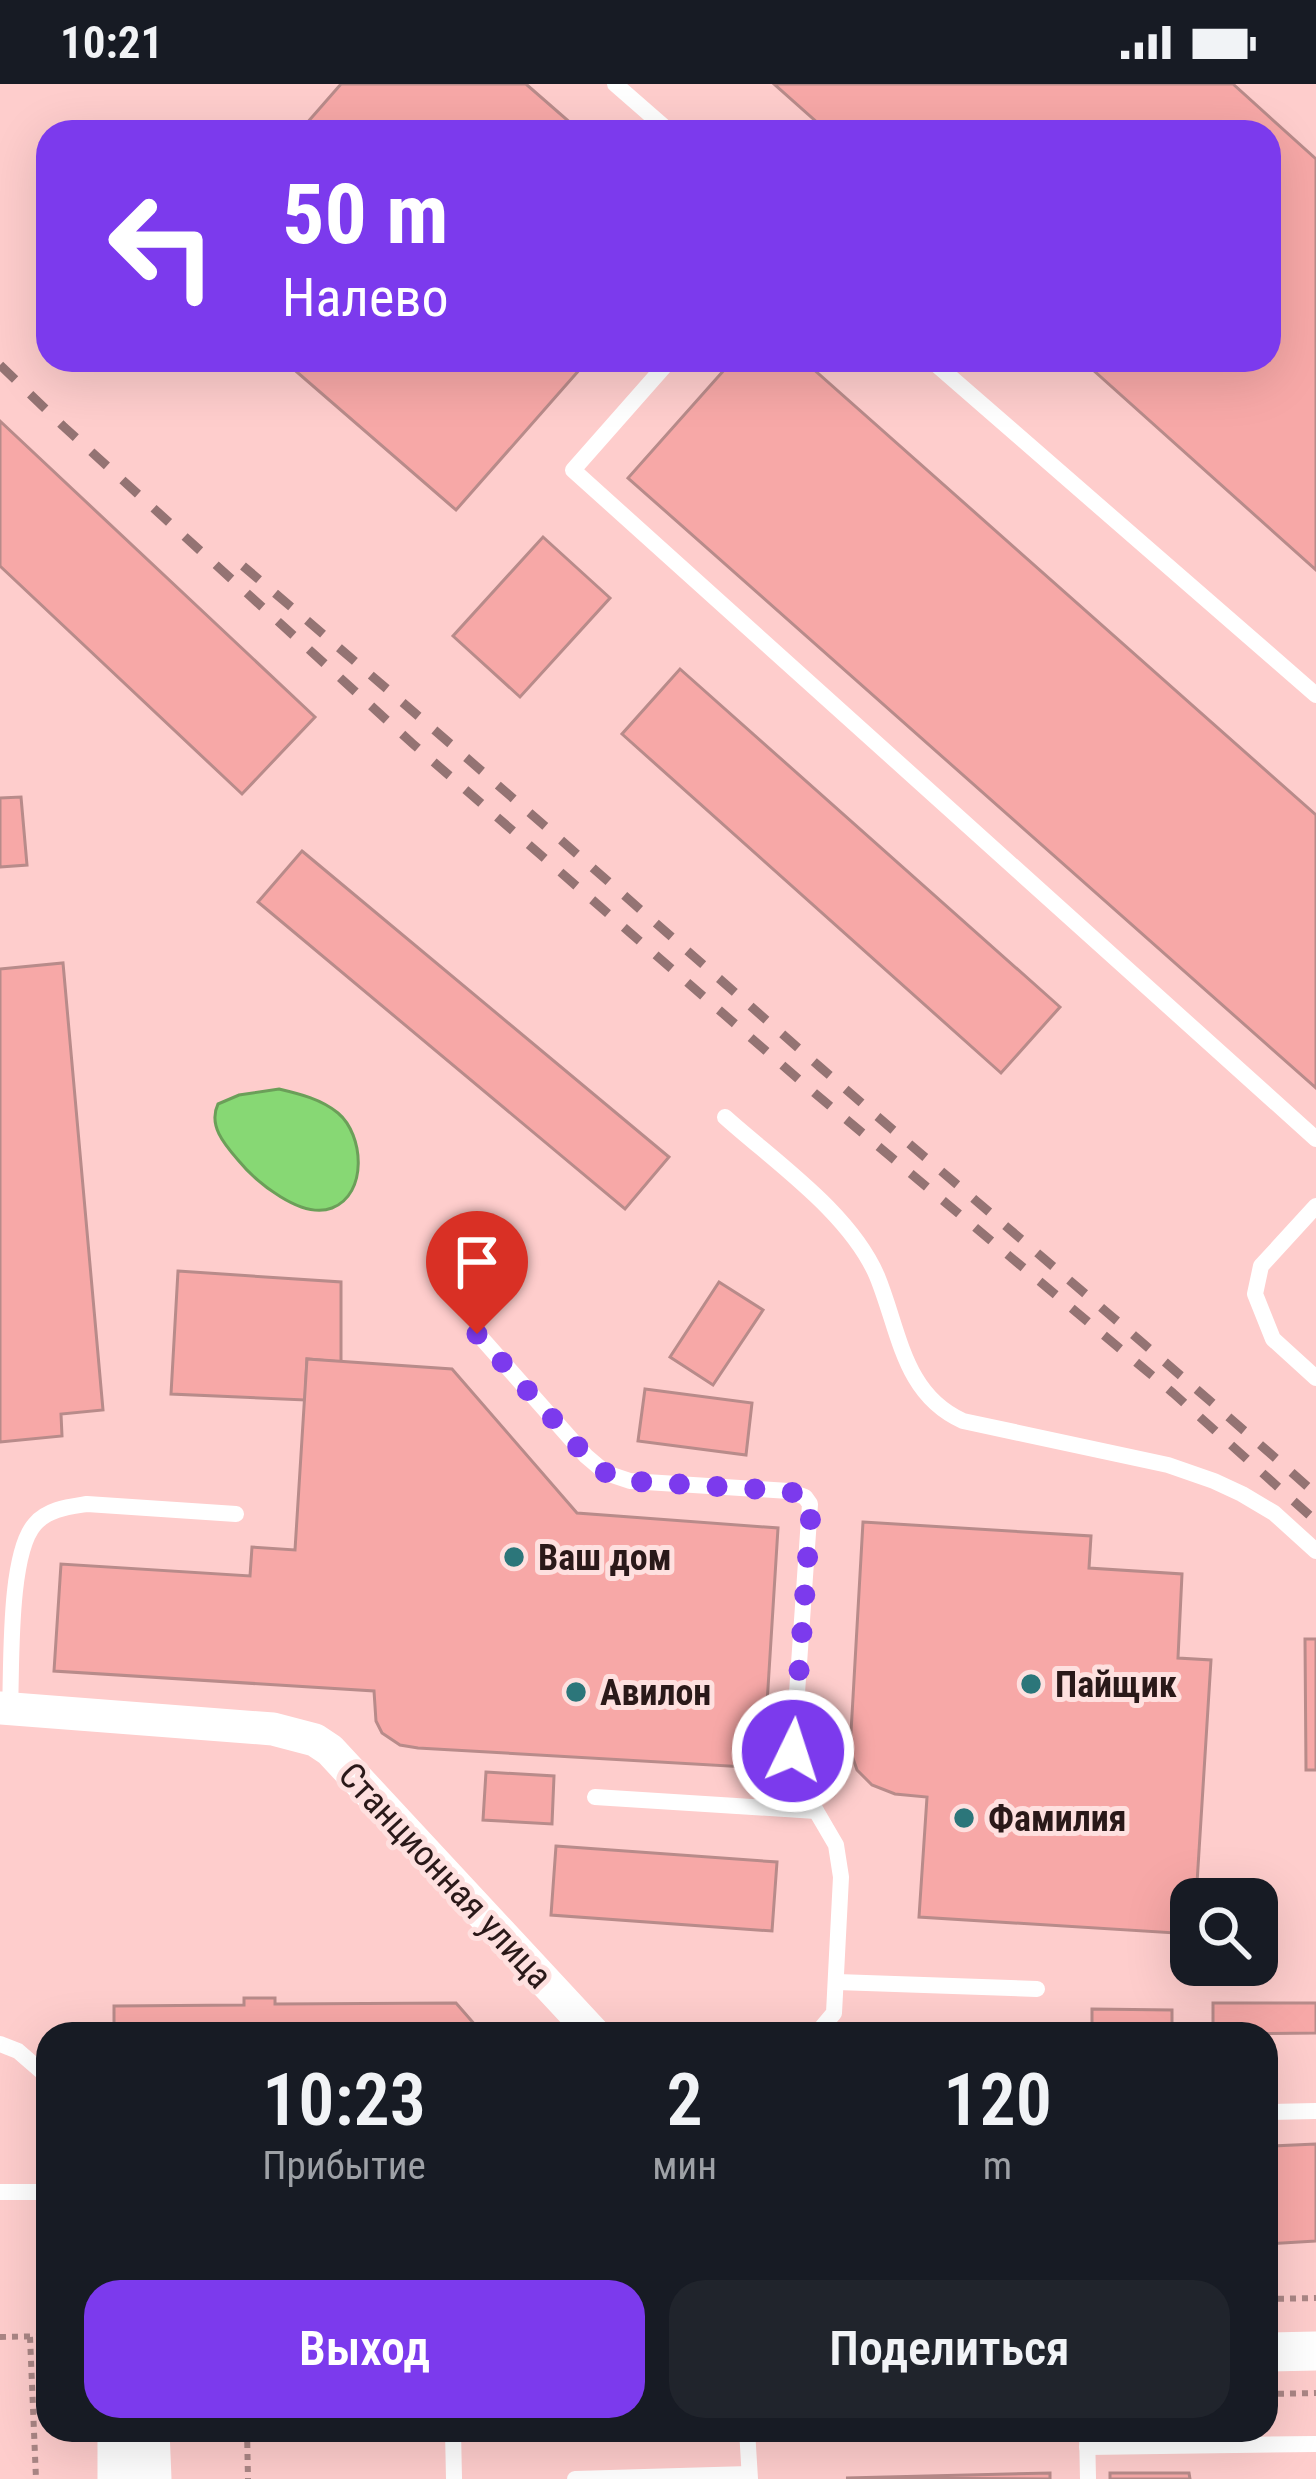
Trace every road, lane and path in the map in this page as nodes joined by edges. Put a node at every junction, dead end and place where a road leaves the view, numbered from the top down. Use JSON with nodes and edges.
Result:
{"nodes":[{"id":1,"x":615,"y":84,"type":"edge"},
{"id":2,"x":656,"y":120,"type":"edge"},
{"id":3,"x":659,"y":372,"type":"edge"},
{"id":4,"x":945,"y":372,"type":"edge"},
{"id":5,"x":1316,"y":695,"type":"edge"},
{"id":6,"x":725,"y":1117,"type":"dead end"},
{"id":7,"x":1316,"y":1139,"type":"edge"},
{"id":8,"x":1316,"y":1206,"type":"edge"},
{"id":9,"x":477,"y":1334,"type":"dead end"},
{"id":10,"x":1316,"y":1378,"type":"edge"},
{"id":11,"x":236,"y":1514,"type":"dead end"},
{"id":12,"x":1316,"y":1551,"type":"edge"},
{"id":13,"x":5,"y":1709,"type":"edge"},
{"id":14,"x":595,"y":1797,"type":"dead end"},
{"id":15,"x":816,"y":1811,"type":"junction"},
{"id":16,"x":837,"y":1982,"type":"junction"},
{"id":17,"x":1037,"y":1989,"type":"dead end"},
{"id":18,"x":583,"y":2022,"type":"edge"},
{"id":19,"x":826,"y":2022,"type":"edge"},
{"id":20,"x":0,"y":2044,"type":"edge"},
{"id":21,"x":36,"y":2066,"type":"edge"},
{"id":22,"x":1316,"y":2111,"type":"edge"},
{"id":23,"x":1278,"y":2112,"type":"edge"},
{"id":24,"x":0,"y":2192,"type":"edge"},
{"id":25,"x":36,"y":2192,"type":"edge"},
{"id":26,"x":1316,"y":2298,"type":"edge"},
{"id":27,"x":1278,"y":2299,"type":"edge"},
{"id":28,"x":30,"y":2337,"type":"junction"},
{"id":29,"x":36,"y":2337,"type":"edge"},
{"id":30,"x":0,"y":2338,"type":"edge"},
{"id":31,"x":1316,"y":2351,"type":"edge"},
{"id":32,"x":1278,"y":2352,"type":"edge"},
{"id":33,"x":1316,"y":2393,"type":"edge"},
{"id":34,"x":1278,"y":2394,"type":"edge"},
{"id":35,"x":117,"y":2442,"type":"edge"},
{"id":36,"x":150,"y":2442,"type":"edge"},
{"id":37,"x":247,"y":2442,"type":"edge"},
{"id":38,"x":453,"y":2442,"type":"edge"},
{"id":39,"x":748,"y":2442,"type":"edge"},
{"id":40,"x":1087,"y":2442,"type":"edge"},
{"id":41,"x":1224,"y":2442,"type":"edge"},
{"id":42,"x":1316,"y":2444,"type":"edge"},
{"id":43,"x":749,"y":2477,"type":"edge"},
{"id":44,"x":36,"y":2479,"type":"edge"},
{"id":45,"x":117,"y":2479,"type":"edge"},
{"id":46,"x":152,"y":2479,"type":"edge"},
{"id":47,"x":248,"y":2479,"type":"edge"},
{"id":48,"x":454,"y":2479,"type":"edge"},
{"id":49,"x":575,"y":2479,"type":"edge"},
{"id":50,"x":1088,"y":2479,"type":"edge"}],
"edges":[{"from":1,"to":2,"type":"lane"},
{"from":3,"to":7,"type":"lane"},
{"from":4,"to":5,"type":"lane"},
{"from":6,"to":12,"type":"lane"},
{"from":8,"to":10,"type":"lane"},
{"from":9,"to":15,"type":"lane"},
{"from":11,"to":13,"type":"lane"},
{"from":13,"to":18,"type":"street","name":"Станционная улица"},
{"from":14,"to":15,"type":"lane"},
{"from":15,"to":16,"type":"lane"},
{"from":16,"to":17,"type":"lane"},
{"from":16,"to":19,"type":"lane"},
{"from":20,"to":21,"type":"lane"},
{"from":22,"to":23,"type":"lane"},
{"from":24,"to":25,"type":"lane"},
{"from":26,"to":27,"type":"path"},
{"from":28,"to":29,"type":"path"},
{"from":28,"to":30,"type":"path"},
{"from":28,"to":44,"type":"path"},
{"from":31,"to":32,"type":"street"},
{"from":33,"to":34,"type":"path"},
{"from":35,"to":45,"type":"street"},
{"from":36,"to":46,"type":"street"},
{"from":37,"to":47,"type":"path"},
{"from":38,"to":48,"type":"lane"},
{"from":39,"to":43,"type":"lane"},
{"from":40,"to":50,"type":"lane"},
{"from":41,"to":42,"type":"lane"},
{"from":43,"to":49,"type":"lane"}]}
